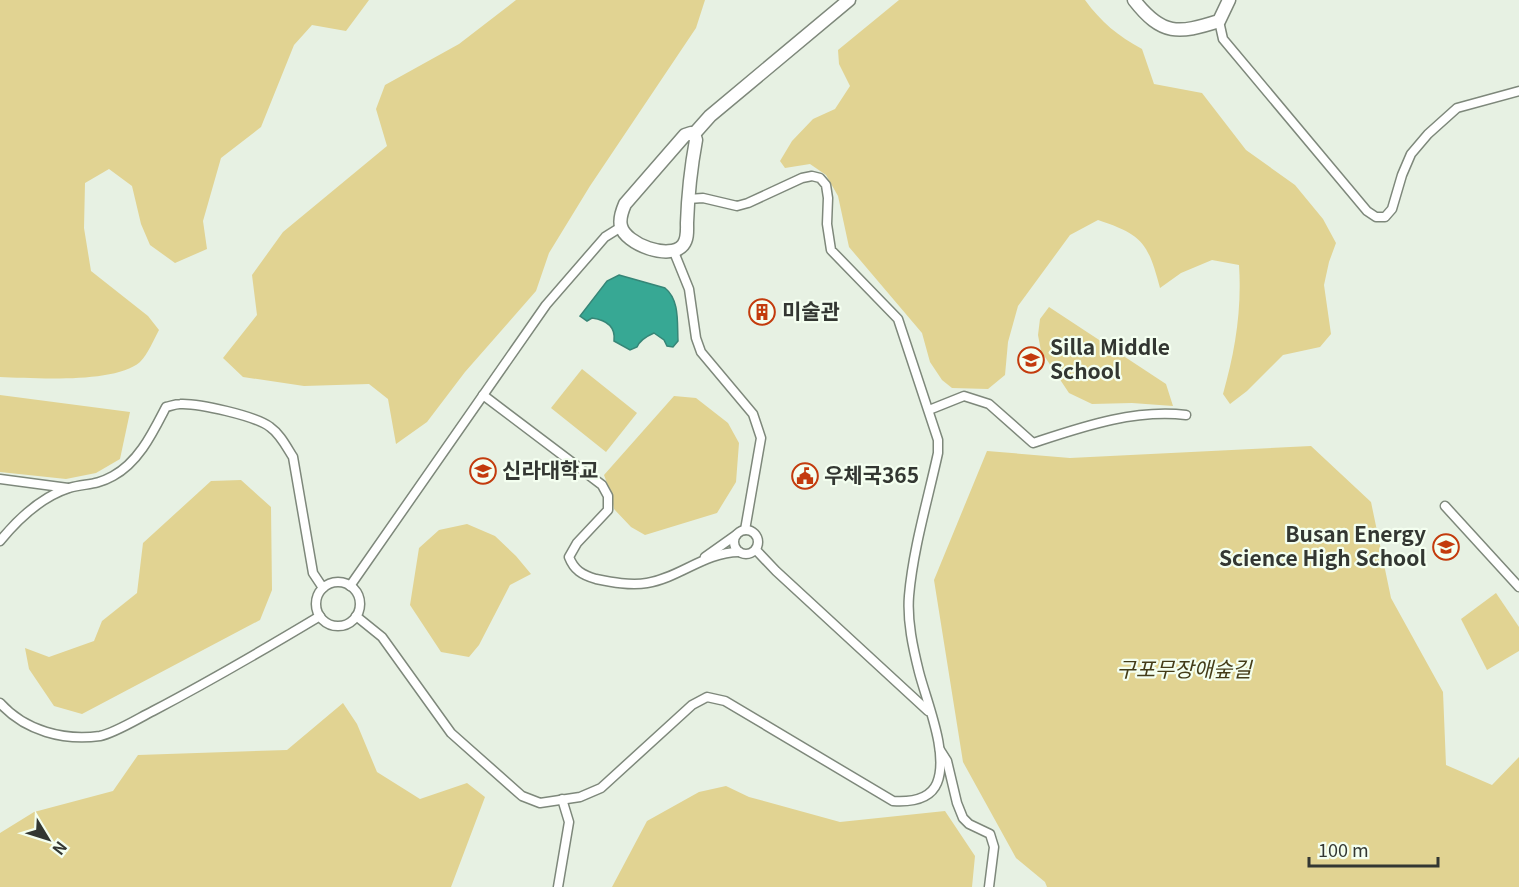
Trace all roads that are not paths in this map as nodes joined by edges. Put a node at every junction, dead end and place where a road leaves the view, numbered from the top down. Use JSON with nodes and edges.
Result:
{"nodes":[{"id":1,"x":849,"y":0,"type":"edge"},
{"id":2,"x":1134,"y":0,"type":"edge"},
{"id":3,"x":1229,"y":0,"type":"edge"},
{"id":4,"x":1219,"y":21,"type":"junction"},
{"id":5,"x":1519,"y":91,"type":"edge"},
{"id":6,"x":694,"y":134,"type":"junction"},
{"id":7,"x":688,"y":199,"type":"junction"},
{"id":8,"x":621,"y":227,"type":"junction"},
{"id":9,"x":674,"y":252,"type":"junction"},
{"id":10,"x":483,"y":395,"type":"junction"},
{"id":11,"x":929,"y":410,"type":"junction"},
{"id":12,"x":1186,"y":415,"type":"dead end"},
{"id":13,"x":0,"y":479,"type":"edge"},
{"id":14,"x":69,"y":489,"type":"junction"},
{"id":15,"x":1445,"y":506,"type":"dead end"},
{"id":16,"x":741,"y":533,"type":"junction"},
{"id":17,"x":0,"y":541,"type":"edge"},
{"id":18,"x":756,"y":550,"type":"junction"},
{"id":19,"x":739,"y":552,"type":"junction"},
{"id":20,"x":699,"y":562,"type":"junction"},
{"id":21,"x":350,"y":586,"type":"junction"},
{"id":22,"x":1519,"y":587,"type":"edge"},
{"id":23,"x":323,"y":588,"type":"junction"},
{"id":24,"x":320,"y":616,"type":"junction"},
{"id":25,"x":356,"y":616,"type":"junction"},
{"id":26,"x":0,"y":703,"type":"edge"},
{"id":27,"x":930,"y":712,"type":"junction"},
{"id":28,"x":940,"y":749,"type":"junction"},
{"id":29,"x":562,"y":799,"type":"junction"},
{"id":30,"x":558,"y":887,"type":"edge"},
{"id":31,"x":989,"y":887,"type":"edge"}],
"edges":[{"from":1,"to":6,"type":"street"},
{"from":2,"to":4,"type":"street"},
{"from":3,"to":4,"type":"street"},
{"from":4,"to":5,"type":"street"},
{"from":6,"to":7,"type":"street"},
{"from":6,"to":8,"type":"street"},
{"from":7,"to":9,"type":"street"},
{"from":7,"to":11,"type":"street"},
{"from":8,"to":9,"type":"street"},
{"from":8,"to":10,"type":"street"},
{"from":9,"to":16,"type":"street"},
{"from":10,"to":20,"type":"street"},
{"from":10,"to":21,"type":"street"},
{"from":11,"to":12,"type":"street"},
{"from":11,"to":27,"type":"street"},
{"from":13,"to":14,"type":"street"},
{"from":14,"to":17,"type":"street"},
{"from":14,"to":23,"type":"street"},
{"from":15,"to":22,"type":"street"},
{"from":16,"to":18,"type":"street"},
{"from":16,"to":19,"type":"street"},
{"from":16,"to":20,"type":"street"},
{"from":18,"to":19,"type":"street"},
{"from":18,"to":27,"type":"street"},
{"from":19,"to":20,"type":"street"},
{"from":21,"to":23,"type":"street"},
{"from":21,"to":25,"type":"street"},
{"from":23,"to":24,"type":"street"},
{"from":24,"to":25,"type":"street"},
{"from":24,"to":26,"type":"street"},
{"from":25,"to":29,"type":"street"},
{"from":27,"to":28,"type":"street"},
{"from":28,"to":29,"type":"street"},
{"from":28,"to":31,"type":"street"},
{"from":29,"to":30,"type":"street"}]}
